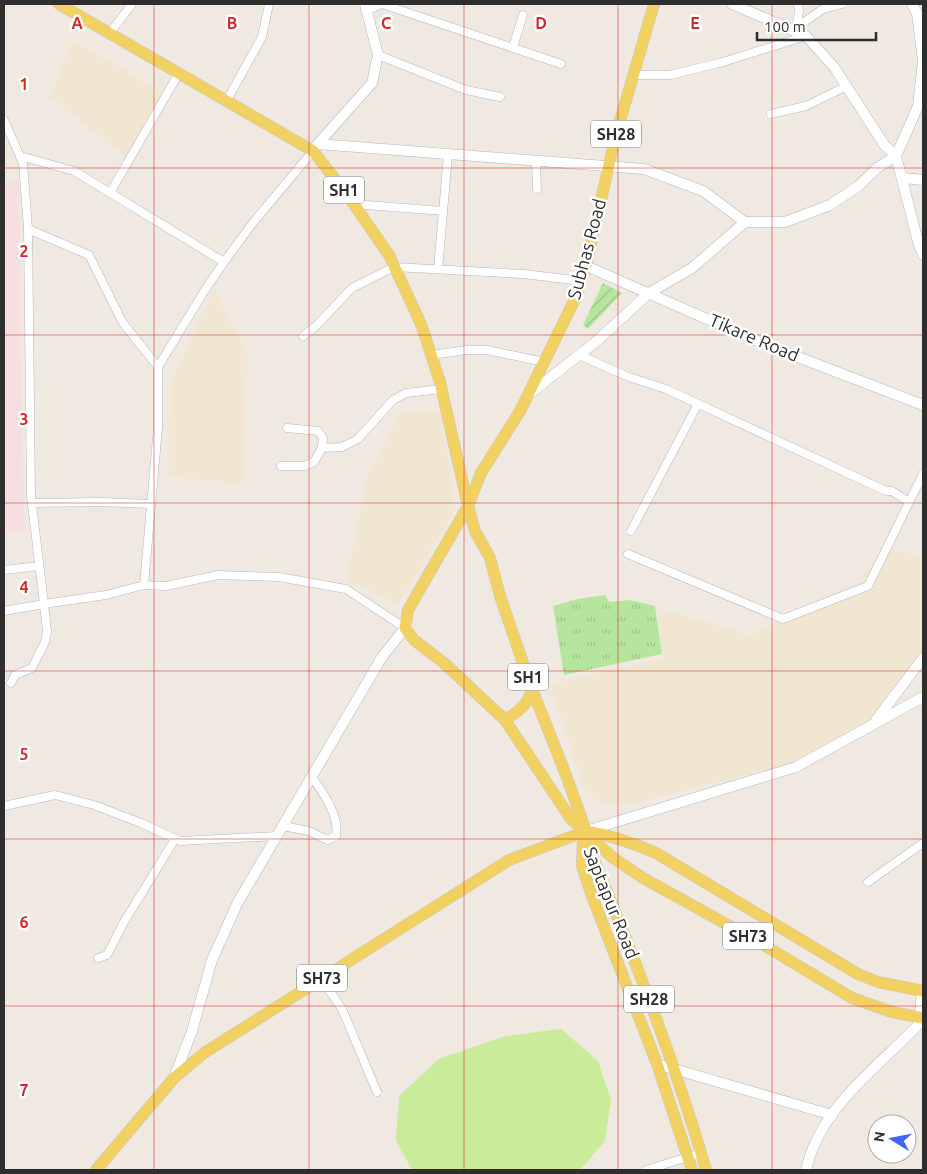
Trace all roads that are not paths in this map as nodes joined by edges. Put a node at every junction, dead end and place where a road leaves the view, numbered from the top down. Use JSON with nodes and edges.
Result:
{"nodes":[{"id":1,"x":59,"y":4,"type":"edge"},
{"id":2,"x":132,"y":4,"type":"edge"},
{"id":3,"x":269,"y":4,"type":"edge"},
{"id":4,"x":380,"y":4,"type":"edge"},
{"id":5,"x":654,"y":4,"type":"edge"},
{"id":6,"x":732,"y":4,"type":"edge"},
{"id":7,"x":798,"y":4,"type":"edge"},
{"id":8,"x":842,"y":4,"type":"edge"},
{"id":9,"x":912,"y":4,"type":"edge"},
{"id":10,"x":366,"y":7,"type":"edge"},
{"id":11,"x":523,"y":15,"type":"dead end"},
{"id":12,"x":796,"y":29,"type":"junction"},
{"id":13,"x":921,"y":31,"type":"edge"},
{"id":14,"x":110,"y":33,"type":"junction"},
{"id":15,"x":806,"y":36,"type":"junction"},
{"id":16,"x":513,"y":47,"type":"junction"},
{"id":17,"x":378,"y":55,"type":"junction"},
{"id":18,"x":561,"y":64,"type":"dead end"},
{"id":19,"x":179,"y":73,"type":"junction"},
{"id":20,"x":634,"y":75,"type":"junction"},
{"id":21,"x":847,"y":86,"type":"junction"},
{"id":22,"x":500,"y":97,"type":"dead end"},
{"id":23,"x":227,"y":100,"type":"junction"},
{"id":24,"x":921,"y":106,"type":"edge"},
{"id":25,"x":771,"y":114,"type":"dead end"},
{"id":26,"x":4,"y":120,"type":"edge"},
{"id":27,"x":315,"y":148,"type":"junction"},
{"id":28,"x":448,"y":155,"type":"junction"},
{"id":29,"x":20,"y":156,"type":"junction"},
{"id":30,"x":896,"y":156,"type":"junction"},
{"id":31,"x":536,"y":161,"type":"junction"},
{"id":32,"x":608,"y":167,"type":"junction"},
{"id":33,"x":903,"y":178,"type":"junction"},
{"id":34,"x":923,"y":180,"type":"edge"},
{"id":35,"x":537,"y":189,"type":"dead end"},
{"id":36,"x":110,"y":193,"type":"junction"},
{"id":37,"x":353,"y":204,"type":"junction"},
{"id":38,"x":443,"y":211,"type":"junction"},
{"id":39,"x":745,"y":222,"type":"junction"},
{"id":40,"x":28,"y":229,"type":"junction"},
{"id":41,"x":923,"y":255,"type":"edge"},
{"id":42,"x":224,"y":262,"type":"junction"},
{"id":43,"x":586,"y":266,"type":"junction"},
{"id":44,"x":394,"y":267,"type":"junction"},
{"id":45,"x":438,"y":269,"type":"junction"},
{"id":46,"x":581,"y":280,"type":"junction"},
{"id":47,"x":649,"y":292,"type":"junction"},
{"id":48,"x":303,"y":336,"type":"dead end"},
{"id":49,"x":579,"y":355,"type":"junction"},
{"id":50,"x":431,"y":356,"type":"junction"},
{"id":51,"x":544,"y":362,"type":"junction"},
{"id":52,"x":158,"y":367,"type":"junction"},
{"id":53,"x":442,"y":389,"type":"junction"},
{"id":54,"x":527,"y":396,"type":"junction"},
{"id":55,"x":698,"y":404,"type":"junction"},
{"id":56,"x":923,"y":405,"type":"edge"},
{"id":57,"x":287,"y":428,"type":"dead end"},
{"id":58,"x":322,"y":448,"type":"junction"},
{"id":59,"x":281,"y":466,"type":"dead end"},
{"id":60,"x":923,"y":474,"type":"edge"},
{"id":61,"x":909,"y":502,"type":"junction"},
{"id":62,"x":32,"y":504,"type":"junction"},
{"id":63,"x":151,"y":504,"type":"junction"},
{"id":64,"x":468,"y":506,"type":"junction"},
{"id":65,"x":630,"y":531,"type":"dead end"},
{"id":66,"x":628,"y":554,"type":"dead end"},
{"id":67,"x":39,"y":566,"type":"junction"},
{"id":68,"x":4,"y":570,"type":"edge"},
{"id":69,"x":144,"y":585,"type":"junction"},
{"id":70,"x":44,"y":604,"type":"junction"},
{"id":71,"x":4,"y":611,"type":"edge"},
{"id":72,"x":405,"y":628,"type":"junction"},
{"id":73,"x":923,"y":658,"type":"edge"},
{"id":74,"x":12,"y":683,"type":"dead end"},
{"id":75,"x":532,"y":689,"type":"junction"},
{"id":76,"x":923,"y":697,"type":"edge"},
{"id":77,"x":505,"y":720,"type":"junction"},
{"id":78,"x":872,"y":725,"type":"junction"},
{"id":79,"x":312,"y":778,"type":"junction"},
{"id":80,"x":4,"y":806,"type":"edge"},
{"id":81,"x":283,"y":826,"type":"junction"},
{"id":82,"x":584,"y":831,"type":"junction"},
{"id":83,"x":277,"y":836,"type":"junction"},
{"id":84,"x":175,"y":838,"type":"junction"},
{"id":85,"x":923,"y":843,"type":"edge"},
{"id":86,"x":868,"y":882,"type":"dead end"},
{"id":87,"x":98,"y":958,"type":"dead end"},
{"id":88,"x":321,"y":978,"type":"junction"},
{"id":89,"x":923,"y":991,"type":"edge"},
{"id":90,"x":922,"y":1018,"type":"edge"},
{"id":91,"x":657,"y":1064,"type":"junction"},
{"id":92,"x":674,"y":1069,"type":"junction"},
{"id":93,"x":174,"y":1078,"type":"junction"},
{"id":94,"x":377,"y":1092,"type":"dead end"},
{"id":95,"x":832,"y":1115,"type":"junction"},
{"id":96,"x":701,"y":1153,"type":"junction"},
{"id":97,"x":688,"y":1157,"type":"junction"},
{"id":98,"x":808,"y":1169,"type":"edge"},
{"id":99,"x":96,"y":1170,"type":"edge"},
{"id":100,"x":646,"y":1170,"type":"edge"},
{"id":101,"x":692,"y":1170,"type":"edge"},
{"id":102,"x":706,"y":1170,"type":"edge"}],
"edges":[{"from":1,"to":14,"type":"main road","number":"SH1"},
{"from":2,"to":14,"type":"street"},
{"from":3,"to":23,"type":"street"},
{"from":4,"to":10,"type":"street"},
{"from":4,"to":16,"type":"street"},
{"from":5,"to":20,"type":"main road","name":"Subhas Road","number":"SH28"},
{"from":6,"to":12,"type":"street"},
{"from":7,"to":12,"type":"street"},
{"from":8,"to":12,"type":"street"},
{"from":9,"to":13,"type":"street"},
{"from":10,"to":17,"type":"street"},
{"from":11,"to":16,"type":"street"},
{"from":12,"to":15,"type":"street"},
{"from":13,"to":24,"type":"street"},
{"from":14,"to":19,"type":"main road","number":"SH1"},
{"from":15,"to":20,"type":"street"},
{"from":15,"to":21,"type":"street"},
{"from":16,"to":18,"type":"street"},
{"from":17,"to":22,"type":"street"},
{"from":17,"to":27,"type":"street"},
{"from":19,"to":23,"type":"main road","number":"SH1"},
{"from":19,"to":36,"type":"street"},
{"from":20,"to":32,"type":"main road","name":"Subhas Road","number":"SH28"},
{"from":21,"to":25,"type":"street"},
{"from":21,"to":30,"type":"street"},
{"from":23,"to":27,"type":"main road","number":"SH1"},
{"from":24,"to":30,"type":"street"},
{"from":26,"to":29,"type":"street"},
{"from":27,"to":28,"type":"street"},
{"from":27,"to":37,"type":"main road","number":"SH1"},
{"from":27,"to":42,"type":"street"},
{"from":28,"to":31,"type":"street"},
{"from":28,"to":38,"type":"street"},
{"from":29,"to":36,"type":"street"},
{"from":29,"to":40,"type":"street"},
{"from":30,"to":33,"type":"street"},
{"from":30,"to":39,"type":"street"},
{"from":31,"to":32,"type":"street"},
{"from":31,"to":35,"type":"street"},
{"from":32,"to":39,"type":"street"},
{"from":32,"to":43,"type":"main road","name":"Subhas Road","number":"SH28"},
{"from":33,"to":34,"type":"street"},
{"from":33,"to":41,"type":"street"},
{"from":36,"to":42,"type":"street"},
{"from":37,"to":38,"type":"street"},
{"from":37,"to":44,"type":"main road","number":"SH1"},
{"from":38,"to":45,"type":"street"},
{"from":39,"to":47,"type":"street"},
{"from":40,"to":52,"type":"street"},
{"from":40,"to":62,"type":"street"},
{"from":42,"to":52,"type":"street"},
{"from":43,"to":46,"type":"main road","name":"Subhas Road","number":"SH28"},
{"from":43,"to":47,"type":"street","name":"Tikare Road"},
{"from":44,"to":45,"type":"street"},
{"from":44,"to":48,"type":"street"},
{"from":44,"to":50,"type":"main road","number":"SH1"},
{"from":45,"to":46,"type":"street"},
{"from":46,"to":51,"type":"main road","name":"Subhas Road","number":"SH28"},
{"from":47,"to":49,"type":"street"},
{"from":47,"to":56,"type":"street","name":"Tikare Road"},
{"from":49,"to":54,"type":"street"},
{"from":49,"to":55,"type":"street"},
{"from":50,"to":51,"type":"street"},
{"from":50,"to":53,"type":"main road","number":"SH1"},
{"from":51,"to":54,"type":"main road","name":"Subhas Road","number":"SH28"},
{"from":52,"to":63,"type":"street"},
{"from":53,"to":58,"type":"street"},
{"from":53,"to":64,"type":"main road","number":"SH1"},
{"from":54,"to":64,"type":"main road","name":"Subhas Road","number":"SH28"},
{"from":55,"to":61,"type":"street"},
{"from":55,"to":65,"type":"street"},
{"from":57,"to":58,"type":"street"},
{"from":58,"to":59,"type":"street"},
{"from":60,"to":61,"type":"street"},
{"from":61,"to":66,"type":"street"},
{"from":62,"to":63,"type":"street"},
{"from":62,"to":67,"type":"street"},
{"from":63,"to":69,"type":"street"},
{"from":64,"to":72,"type":"main road","name":"Subhas Road"},
{"from":64,"to":75,"type":"main road","number":"SH1"},
{"from":67,"to":68,"type":"street"},
{"from":67,"to":70,"type":"street"},
{"from":69,"to":70,"type":"street"},
{"from":69,"to":72,"type":"street"},
{"from":70,"to":71,"type":"street"},
{"from":70,"to":74,"type":"street"},
{"from":72,"to":77,"type":"main road"},
{"from":72,"to":79,"type":"street"},
{"from":73,"to":78,"type":"street"},
{"from":75,"to":77,"type":"main road"},
{"from":75,"to":82,"type":"main road","number":"SH1"},
{"from":76,"to":78,"type":"street"},
{"from":77,"to":82,"type":"main road"},
{"from":78,"to":82,"type":"street"},
{"from":79,"to":81,"type":"street"},
{"from":79,"to":81,"type":"street"},
{"from":80,"to":84,"type":"street"},
{"from":81,"to":83,"type":"street"},
{"from":82,"to":88,"type":"main road","number":"SH73"},
{"from":82,"to":89,"type":"main road","number":"SH73"},
{"from":82,"to":90,"type":"main road","number":"SH73"},
{"from":82,"to":91,"type":"main road","name":"Saptapur Road","number":"SH28"},
{"from":82,"to":92,"type":"main road","name":"Saptapur Road","number":"SH28"},
{"from":83,"to":84,"type":"street"},
{"from":83,"to":93,"type":"street"},
{"from":84,"to":87,"type":"street"},
{"from":85,"to":86,"type":"street"},
{"from":88,"to":93,"type":"main road","number":"SH73"},
{"from":88,"to":94,"type":"street"},
{"from":89,"to":90,"type":"street"},
{"from":90,"to":95,"type":"street"},
{"from":91,"to":92,"type":"street"},
{"from":91,"to":97,"type":"main road","name":"Saptapur Road","number":"SH28"},
{"from":92,"to":95,"type":"street"},
{"from":92,"to":96,"type":"main road","name":"Saptapur Road","number":"SH28"},
{"from":93,"to":99,"type":"main road","number":"SH73"},
{"from":95,"to":98,"type":"street"},
{"from":96,"to":97,"type":"street"},
{"from":96,"to":102,"type":"main road","name":"Saptapur Road","number":"SH28"},
{"from":97,"to":100,"type":"street"},
{"from":97,"to":101,"type":"main road","name":"Saptapur Road","number":"SH28"}]}
